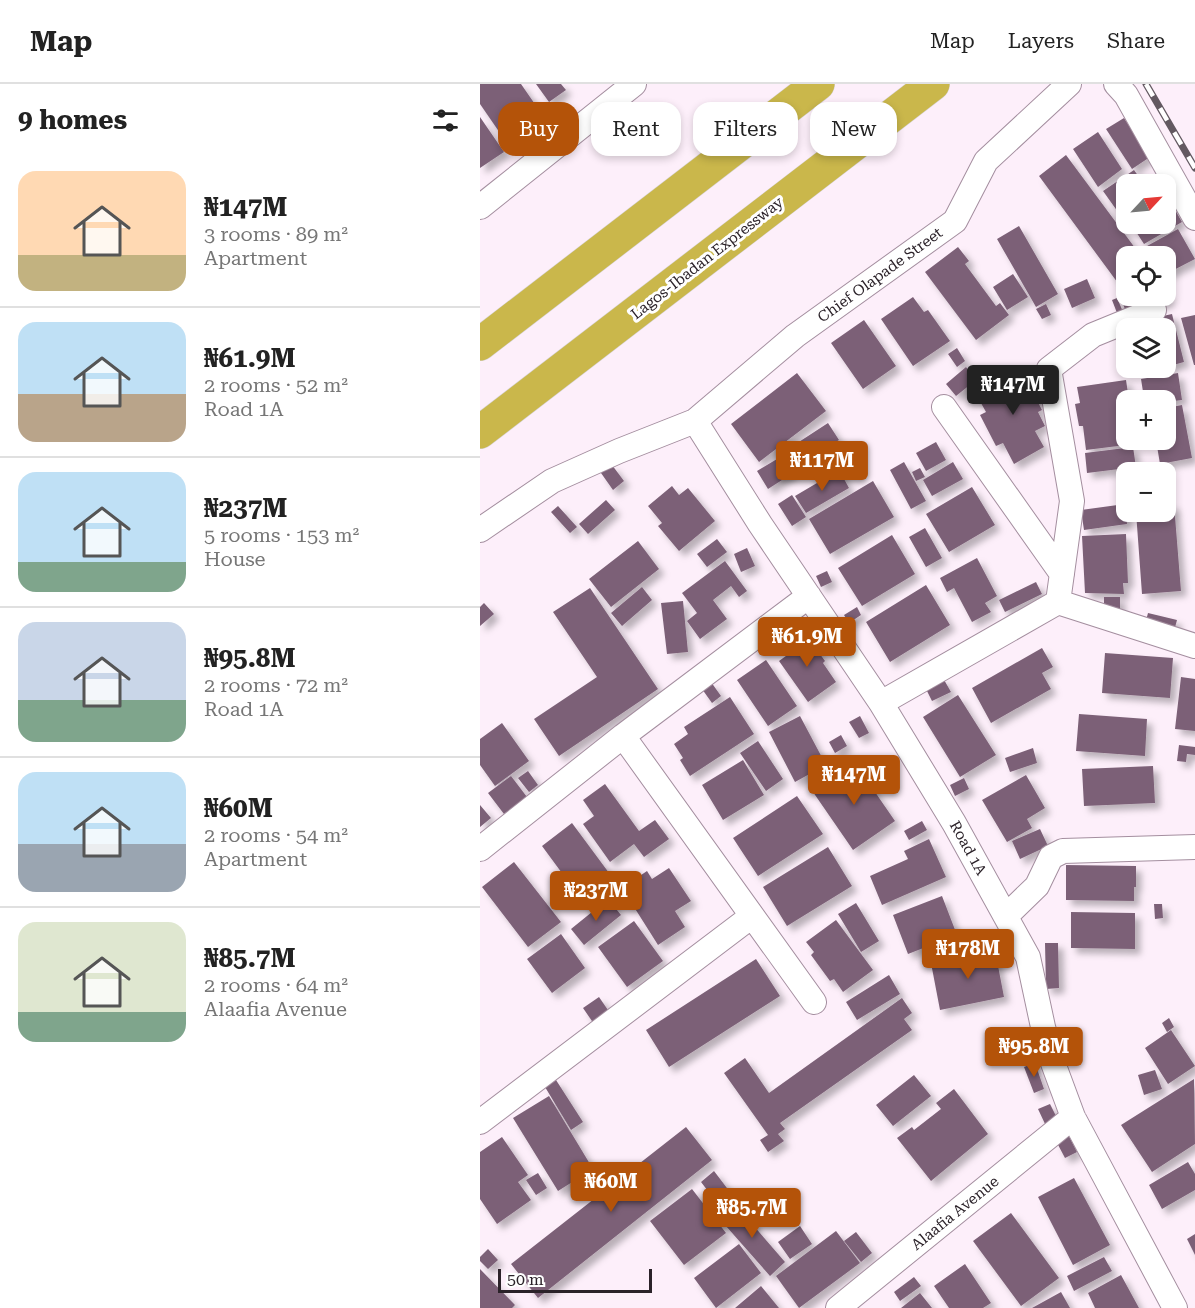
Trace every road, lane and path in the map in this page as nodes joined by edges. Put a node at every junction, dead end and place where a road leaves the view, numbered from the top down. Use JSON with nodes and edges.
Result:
{"nodes":[{"id":1,"x":634,"y":84,"type":"edge"},
{"id":2,"x":818,"y":84,"type":"edge"},
{"id":3,"x":933,"y":84,"type":"edge"},
{"id":4,"x":1069,"y":84,"type":"edge"},
{"id":5,"x":1116,"y":84,"type":"edge"},
{"id":6,"x":480,"y":207,"type":"edge"},
{"id":7,"x":1195,"y":218,"type":"edge"},
{"id":8,"x":1154,"y":310,"type":"dead end"},
{"id":9,"x":480,"y":344,"type":"edge"},
{"id":10,"x":944,"y":407,"type":"dead end"},
{"id":11,"x":695,"y":421,"type":"junction"},
{"id":12,"x":480,"y":432,"type":"edge"},
{"id":13,"x":480,"y":530,"type":"edge"},
{"id":14,"x":1062,"y":574,"type":"junction"},
{"id":15,"x":809,"y":596,"type":"junction"},
{"id":16,"x":1058,"y":602,"type":"junction"},
{"id":17,"x":1195,"y":646,"type":"edge"},
{"id":18,"x":881,"y":703,"type":"junction"},
{"id":19,"x":623,"y":736,"type":"junction"},
{"id":20,"x":1195,"y":847,"type":"edge"},
{"id":21,"x":480,"y":849,"type":"edge"},
{"id":22,"x":1006,"y":915,"type":"junction"},
{"id":23,"x":752,"y":916,"type":"junction"},
{"id":24,"x":814,"y":1002,"type":"dead end"},
{"id":25,"x":1073,"y":1117,"type":"junction"},
{"id":26,"x":480,"y":1122,"type":"edge"},
{"id":27,"x":838,"y":1308,"type":"edge"},
{"id":28,"x":1175,"y":1308,"type":"edge"}],
"edges":[{"from":1,"to":6,"type":"street"},
{"from":2,"to":9,"type":"highway"},
{"from":3,"to":12,"type":"highway","name":"Lagos-Ibadan Expressway"},
{"from":4,"to":11,"type":"street","name":"Chief Olapade Street"},
{"from":5,"to":7,"type":"street"},
{"from":8,"to":14,"type":"street"},
{"from":10,"to":14,"type":"street"},
{"from":11,"to":13,"type":"street","name":"Chief Olapade Street"},
{"from":11,"to":15,"type":"street","name":"Road 1A"},
{"from":14,"to":16,"type":"street"},
{"from":15,"to":18,"type":"street","name":"Road 1A"},
{"from":15,"to":19,"type":"street"},
{"from":16,"to":17,"type":"street"},
{"from":16,"to":18,"type":"street"},
{"from":18,"to":22,"type":"street","name":"Road 1A"},
{"from":19,"to":21,"type":"street"},
{"from":19,"to":23,"type":"street"},
{"from":20,"to":22,"type":"street"},
{"from":22,"to":25,"type":"street","name":"Road 1A"},
{"from":23,"to":24,"type":"street"},
{"from":23,"to":26,"type":"street"},
{"from":25,"to":27,"type":"street","name":"Alaafia Avenue"},
{"from":25,"to":28,"type":"street","name":"Road 1A"}]}
